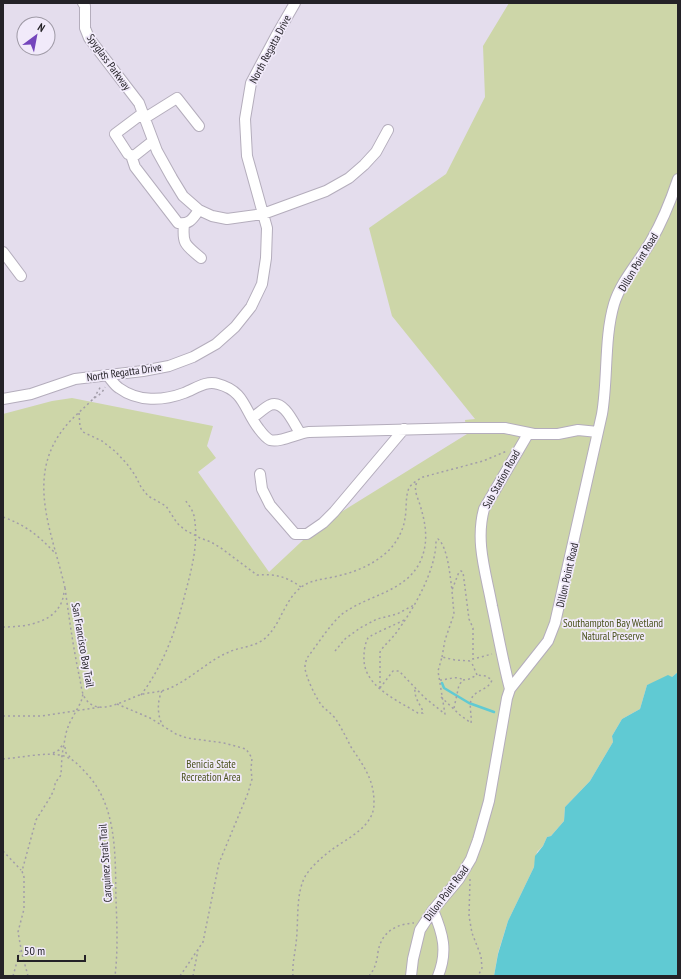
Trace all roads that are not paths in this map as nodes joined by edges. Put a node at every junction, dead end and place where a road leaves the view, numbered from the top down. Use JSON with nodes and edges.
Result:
{"nodes":[{"id":1,"x":83,"y":3,"type":"edge"},
{"id":2,"x":295,"y":3,"type":"edge"},
{"id":3,"x":144,"y":116,"type":"junction"},
{"id":4,"x":199,"y":126,"type":"dead end"},
{"id":5,"x":388,"y":130,"type":"dead end"},
{"id":6,"x":153,"y":141,"type":"junction"},
{"id":7,"x":131,"y":155,"type":"junction"},
{"id":8,"x":678,"y":179,"type":"edge"},
{"id":9,"x":199,"y":210,"type":"junction"},
{"id":10,"x":264,"y":214,"type":"junction"},
{"id":11,"x":184,"y":224,"type":"junction"},
{"id":12,"x":3,"y":252,"type":"edge"},
{"id":13,"x":201,"y":258,"type":"dead end"},
{"id":14,"x":21,"y":276,"type":"dead end"},
{"id":15,"x":107,"y":375,"type":"junction"},
{"id":16,"x":3,"y":399,"type":"edge"},
{"id":17,"x":252,"y":418,"type":"junction"},
{"id":18,"x":404,"y":429,"type":"junction"},
{"id":19,"x":598,"y":432,"type":"junction"},
{"id":20,"x":300,"y":433,"type":"junction"},
{"id":21,"x":528,"y":434,"type":"junction"},
{"id":22,"x":260,"y":474,"type":"dead end"},
{"id":23,"x":510,"y":689,"type":"junction"},
{"id":24,"x":433,"y":910,"type":"junction"},
{"id":25,"x":411,"y":976,"type":"edge"},
{"id":26,"x":438,"y":976,"type":"edge"}],
"edges":[{"from":1,"to":3,"type":"street","name":"Spyglass Parkway"},
{"from":2,"to":10,"type":"street","name":"North Regatta Drive"},
{"from":3,"to":4,"type":"street"},
{"from":3,"to":6,"type":"street"},
{"from":3,"to":7,"type":"street"},
{"from":5,"to":10,"type":"street"},
{"from":6,"to":7,"type":"street"},
{"from":6,"to":9,"type":"street"},
{"from":7,"to":11,"type":"street"},
{"from":8,"to":19,"type":"street","name":"Dillon Point Road"},
{"from":9,"to":10,"type":"street"},
{"from":9,"to":11,"type":"street"},
{"from":10,"to":15,"type":"street","name":"North Regatta Drive"},
{"from":11,"to":13,"type":"street"},
{"from":12,"to":14,"type":"street"},
{"from":15,"to":16,"type":"street","name":"North Regatta Drive"},
{"from":15,"to":17,"type":"street"},
{"from":17,"to":20,"type":"street"},
{"from":17,"to":20,"type":"street"},
{"from":18,"to":20,"type":"street"},
{"from":18,"to":21,"type":"street"},
{"from":18,"to":22,"type":"street"},
{"from":19,"to":21,"type":"street"},
{"from":19,"to":23,"type":"street","name":"Dillon Point Road"},
{"from":21,"to":23,"type":"street","name":"Sub Station Road"},
{"from":23,"to":24,"type":"street","name":"Dillon Point Road"},
{"from":24,"to":25,"type":"street","name":"Dillon Point Road"},
{"from":24,"to":26,"type":"street"}]}
